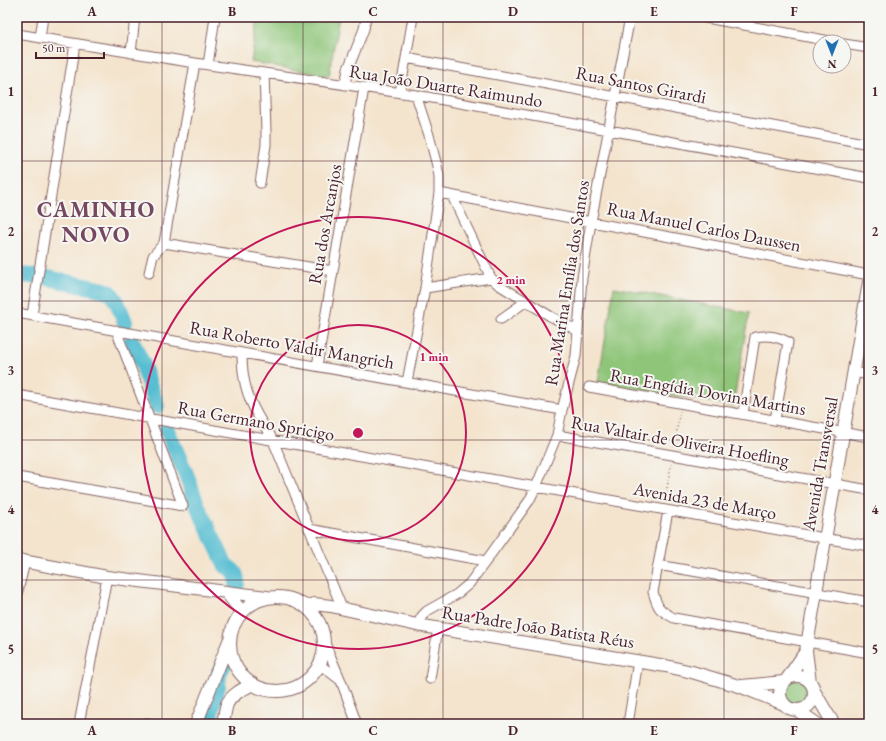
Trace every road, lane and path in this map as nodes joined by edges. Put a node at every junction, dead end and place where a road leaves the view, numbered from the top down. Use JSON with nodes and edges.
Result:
{"nodes":[{"id":1,"x":43,"y":17,"type":"edge"},
{"id":2,"x":135,"y":17,"type":"edge"},
{"id":3,"x":215,"y":17,"type":"edge"},
{"id":4,"x":366,"y":17,"type":"edge"},
{"id":5,"x":413,"y":17,"type":"edge"},
{"id":6,"x":630,"y":17,"type":"edge"},
{"id":7,"x":702,"y":17,"type":"edge"},
{"id":8,"x":17,"y":34,"type":"edge"},
{"id":9,"x":40,"y":38,"type":"junction"},
{"id":10,"x":812,"y":38,"type":"edge"},
{"id":11,"x":75,"y":44,"type":"junction"},
{"id":12,"x":852,"y":45,"type":"edge"},
{"id":13,"x":869,"y":48,"type":"edge"},
{"id":14,"x":131,"y":53,"type":"junction"},
{"id":15,"x":406,"y":58,"type":"junction"},
{"id":16,"x":195,"y":63,"type":"junction"},
{"id":17,"x":208,"y":65,"type":"junction"},
{"id":18,"x":264,"y":74,"type":"junction"},
{"id":19,"x":345,"y":85,"type":"junction"},
{"id":20,"x":364,"y":88,"type":"junction"},
{"id":21,"x":400,"y":93,"type":"junction"},
{"id":22,"x":416,"y":96,"type":"junction"},
{"id":23,"x":615,"y":96,"type":"junction"},
{"id":24,"x":609,"y":130,"type":"junction"},
{"id":25,"x":869,"y":144,"type":"edge"},
{"id":26,"x":869,"y":178,"type":"edge"},
{"id":27,"x":260,"y":184,"type":"dead end"},
{"id":28,"x":439,"y":193,"type":"junction"},
{"id":29,"x":452,"y":196,"type":"junction"},
{"id":30,"x":591,"y":222,"type":"junction"},
{"id":31,"x":164,"y":243,"type":"junction"},
{"id":32,"x":334,"y":271,"type":"junction"},
{"id":33,"x":149,"y":273,"type":"dead end"},
{"id":34,"x":869,"y":275,"type":"edge"},
{"id":35,"x":491,"y":278,"type":"junction"},
{"id":36,"x":869,"y":282,"type":"edge"},
{"id":37,"x":424,"y":288,"type":"junction"},
{"id":38,"x":526,"y":302,"type":"junction"},
{"id":39,"x":17,"y":313,"type":"edge"},
{"id":40,"x":32,"y":315,"type":"junction"},
{"id":41,"x":501,"y":319,"type":"dead end"},
{"id":42,"x":116,"y":330,"type":"junction"},
{"id":43,"x":578,"y":331,"type":"junction"},
{"id":44,"x":242,"y":353,"type":"junction"},
{"id":45,"x":317,"y":366,"type":"junction"},
{"id":46,"x":854,"y":372,"type":"junction"},
{"id":47,"x":869,"y":375,"type":"edge"},
{"id":48,"x":407,"y":382,"type":"junction"},
{"id":49,"x":589,"y":387,"type":"dead end"},
{"id":50,"x":17,"y":394,"type":"edge"},
{"id":51,"x":562,"y":410,"type":"junction"},
{"id":52,"x":743,"y":414,"type":"junction"},
{"id":53,"x":149,"y":418,"type":"junction"},
{"id":54,"x":775,"y":420,"type":"junction"},
{"id":55,"x":843,"y":432,"type":"junction"},
{"id":56,"x":557,"y":435,"type":"junction"},
{"id":57,"x":869,"y":437,"type":"edge"},
{"id":58,"x":273,"y":440,"type":"junction"},
{"id":59,"x":17,"y":477,"type":"edge"},
{"id":60,"x":834,"y":484,"type":"junction"},
{"id":61,"x":536,"y":487,"type":"junction"},
{"id":62,"x":869,"y":490,"type":"edge"},
{"id":63,"x":668,"y":511,"type":"junction"},
{"id":64,"x":309,"y":529,"type":"junction"},
{"id":65,"x":825,"y":538,"type":"junction"},
{"id":66,"x":869,"y":546,"type":"edge"},
{"id":67,"x":21,"y":561,"type":"edge"},
{"id":68,"x":486,"y":561,"type":"junction"},
{"id":69,"x":658,"y":565,"type":"junction"},
{"id":70,"x":107,"y":577,"type":"junction"},
{"id":71,"x":226,"y":592,"type":"junction"},
{"id":72,"x":816,"y":593,"type":"junction"},
{"id":73,"x":17,"y":595,"type":"edge"},
{"id":74,"x":269,"y":598,"type":"junction"},
{"id":75,"x":869,"y":602,"type":"edge"},
{"id":76,"x":305,"y":606,"type":"junction"},
{"id":77,"x":336,"y":607,"type":"junction"},
{"id":78,"x":242,"y":612,"type":"junction"},
{"id":79,"x":317,"y":620,"type":"junction"},
{"id":80,"x":417,"y":625,"type":"junction"},
{"id":81,"x":438,"y":628,"type":"junction"},
{"id":82,"x":230,"y":640,"type":"junction"},
{"id":83,"x":324,"y":641,"type":"junction"},
{"id":84,"x":806,"y":647,"type":"junction"},
{"id":85,"x":869,"y":653,"type":"edge"},
{"id":86,"x":638,"y":661,"type":"junction"},
{"id":87,"x":319,"y":664,"type":"junction"},
{"id":88,"x":430,"y":679,"type":"dead end"},
{"id":89,"x":341,"y":680,"type":"junction"},
{"id":90,"x":786,"y":680,"type":"junction"},
{"id":91,"x":253,"y":684,"type":"junction"},
{"id":92,"x":739,"y":686,"type":"junction"},
{"id":93,"x":812,"y":687,"type":"junction"},
{"id":94,"x":784,"y":704,"type":"junction"},
{"id":95,"x":797,"y":710,"type":"junction"},
{"id":96,"x":79,"y":724,"type":"edge"},
{"id":97,"x":143,"y":724,"type":"edge"},
{"id":98,"x":149,"y":724,"type":"edge"},
{"id":99,"x":196,"y":724,"type":"edge"},
{"id":100,"x":222,"y":724,"type":"edge"},
{"id":101,"x":357,"y":724,"type":"edge"},
{"id":102,"x":628,"y":724,"type":"edge"},
{"id":103,"x":817,"y":724,"type":"edge"},
{"id":104,"x":834,"y":724,"type":"edge"}],
"edges":[{"from":1,"to":9,"type":"street"},
{"from":2,"to":14,"type":"street"},
{"from":3,"to":17,"type":"street"},
{"from":4,"to":19,"type":"street"},
{"from":5,"to":15,"type":"street"},
{"from":6,"to":23,"type":"street","name":"Rua Marina Emília dos Santos"},
{"from":7,"to":10,"type":"street"},
{"from":8,"to":9,"type":"street","name":"Rua João Duarte Raimundo"},
{"from":9,"to":11,"type":"street","name":"Rua João Duarte Raimundo"},
{"from":11,"to":14,"type":"street","name":"Rua João Duarte Raimundo"},
{"from":11,"to":40,"type":"street"},
{"from":12,"to":13,"type":"street"},
{"from":14,"to":16,"type":"street","name":"Rua João Duarte Raimundo"},
{"from":15,"to":21,"type":"street"},
{"from":15,"to":23,"type":"street","name":"Rua Santos Girardi"},
{"from":16,"to":17,"type":"street","name":"Rua João Duarte Raimundo"},
{"from":16,"to":31,"type":"street"},
{"from":17,"to":18,"type":"street","name":"Rua João Duarte Raimundo"},
{"from":18,"to":19,"type":"street","name":"Rua João Duarte Raimundo"},
{"from":18,"to":27,"type":"street"},
{"from":19,"to":20,"type":"street","name":"Rua João Duarte Raimundo"},
{"from":20,"to":21,"type":"street","name":"Rua João Duarte Raimundo"},
{"from":20,"to":32,"type":"street","name":"Rua dos Arcanjos"},
{"from":21,"to":22,"type":"street","name":"Rua João Duarte Raimundo"},
{"from":22,"to":24,"type":"street","name":"Rua João Duarte Raimundo"},
{"from":22,"to":28,"type":"street"},
{"from":23,"to":24,"type":"street","name":"Rua Marina Emília dos Santos"},
{"from":23,"to":25,"type":"street","name":"Rua Santos Girardi"},
{"from":24,"to":26,"type":"street","name":"Rua João Duarte Raimundo"},
{"from":24,"to":30,"type":"street","name":"Rua Marina Emília dos Santos"},
{"from":28,"to":29,"type":"street","name":"Rua Manuel Carlos Daussen"},
{"from":28,"to":37,"type":"street"},
{"from":29,"to":30,"type":"street","name":"Rua Manuel Carlos Daussen"},
{"from":29,"to":35,"type":"street"},
{"from":30,"to":34,"type":"street","name":"Rua Manuel Carlos Daussen"},
{"from":30,"to":43,"type":"street","name":"Rua Marina Emília dos Santos"},
{"from":31,"to":32,"type":"street"},
{"from":31,"to":33,"type":"street"},
{"from":32,"to":45,"type":"street","name":"Rua dos Arcanjos"},
{"from":35,"to":37,"type":"street"},
{"from":35,"to":38,"type":"street"},
{"from":36,"to":46,"type":"main road","name":"Avenida Transversal"},
{"from":37,"to":48,"type":"street"},
{"from":38,"to":41,"type":"street"},
{"from":38,"to":43,"type":"street"},
{"from":39,"to":40,"type":"street","name":"Rua Roberto Valdir Mangrich"},
{"from":40,"to":42,"type":"street","name":"Rua Roberto Valdir Mangrich"},
{"from":42,"to":44,"type":"street","name":"Rua Roberto Valdir Mangrich"},
{"from":42,"to":53,"type":"street"},
{"from":43,"to":51,"type":"street","name":"Rua Marina Emília dos Santos"},
{"from":44,"to":45,"type":"street","name":"Rua Roberto Valdir Mangrich"},
{"from":44,"to":58,"type":"street"},
{"from":45,"to":48,"type":"street","name":"Rua Roberto Valdir Mangrich"},
{"from":46,"to":47,"type":"street"},
{"from":46,"to":55,"type":"main road","name":"Avenida Transversal"},
{"from":48,"to":51,"type":"street","name":"Rua Roberto Valdir Mangrich"},
{"from":49,"to":52,"type":"street","name":"Rua Engídia Dovina Martins"},
{"from":50,"to":53,"type":"street","name":"Rua Germano Spricigo"},
{"from":51,"to":56,"type":"street","name":"Rua Marina Emília dos Santos"},
{"from":52,"to":54,"type":"street","name":"Rua Engídia Dovina Martins"},
{"from":52,"to":54,"type":"street"},
{"from":53,"to":58,"type":"street","name":"Rua Germano Spricigo"},
{"from":53,"to":59,"type":"street"},
{"from":54,"to":55,"type":"street","name":"Rua Engídia Dovina Martins"},
{"from":55,"to":57,"type":"street","name":"Rua Engídia Dovina Martins"},
{"from":55,"to":60,"type":"main road","name":"Avenida Transversal"},
{"from":56,"to":60,"type":"street","name":"Rua Valtair de Oliveira Hoefling"},
{"from":56,"to":61,"type":"street","name":"Rua Marina Emília dos Santos"},
{"from":58,"to":61,"type":"street","name":"Rua Germano Spricigo"},
{"from":58,"to":64,"type":"street"},
{"from":60,"to":62,"type":"street","name":"Rua Valtair de Oliveira Hoefling"},
{"from":60,"to":65,"type":"main road","name":"Avenida Transversal"},
{"from":61,"to":63,"type":"street","name":"Avenida 23 de Março"},
{"from":61,"to":68,"type":"street","name":"Rua Marina Emília dos Santos"},
{"from":63,"to":65,"type":"street","name":"Avenida 23 de Março"},
{"from":63,"to":69,"type":"street"},
{"from":64,"to":68,"type":"street"},
{"from":64,"to":77,"type":"street"},
{"from":65,"to":66,"type":"street","name":"Avenida 23 de Março"},
{"from":65,"to":72,"type":"main road","name":"Avenida Transversal"},
{"from":67,"to":70,"type":"main road"},
{"from":67,"to":73,"type":"street"},
{"from":68,"to":80,"type":"street","name":"Rua Marina Emília dos Santos"},
{"from":69,"to":72,"type":"street"},
{"from":69,"to":84,"type":"street"},
{"from":70,"to":71,"type":"main road"},
{"from":70,"to":96,"type":"street"},
{"from":71,"to":74,"type":"main road"},
{"from":71,"to":78,"type":"main road"},
{"from":72,"to":75,"type":"street"},
{"from":72,"to":84,"type":"main road","name":"Avenida Transversal"},
{"from":74,"to":76,"type":"main road"},
{"from":74,"to":78,"type":"main road"},
{"from":76,"to":77,"type":"main road","name":"Rua Padre João Batista Réus"},
{"from":76,"to":79,"type":"main road"},
{"from":77,"to":79,"type":"main road"},
{"from":77,"to":80,"type":"main road","name":"Rua Padre João Batista Réus"},
{"from":78,"to":82,"type":"main road"},
{"from":79,"to":83,"type":"main road"},
{"from":80,"to":81,"type":"main road","name":"Rua Padre João Batista Réus"},
{"from":81,"to":86,"type":"main road","name":"Rua Padre João Batista Réus"},
{"from":81,"to":88,"type":"street"},
{"from":82,"to":91,"type":"main road"},
{"from":82,"to":99,"type":"main road"},
{"from":83,"to":87,"type":"main road"},
{"from":83,"to":89,"type":"street"},
{"from":84,"to":85,"type":"street"},
{"from":84,"to":90,"type":"main road","name":"Avenida Transversal"},
{"from":84,"to":93,"type":"main road","name":"Avenida Transversal"},
{"from":86,"to":92,"type":"main road","name":"Rua Padre João Batista Réus"},
{"from":86,"to":102,"type":"street"},
{"from":87,"to":89,"type":"street"},
{"from":87,"to":91,"type":"main road"},
{"from":89,"to":101,"type":"street"},
{"from":90,"to":92,"type":"main road","name":"Rua Padre João Batista Réus"},
{"from":90,"to":93,"type":"main road"},
{"from":90,"to":94,"type":"main road"},
{"from":91,"to":100,"type":"main road"},
{"from":92,"to":94,"type":"main road","name":"Rua Padre João Batista Réus"},
{"from":93,"to":95,"type":"main road"},
{"from":93,"to":104,"type":"main road"},
{"from":94,"to":95,"type":"main road"},
{"from":95,"to":103,"type":"main road"},
{"from":97,"to":98,"type":"street"}]}
